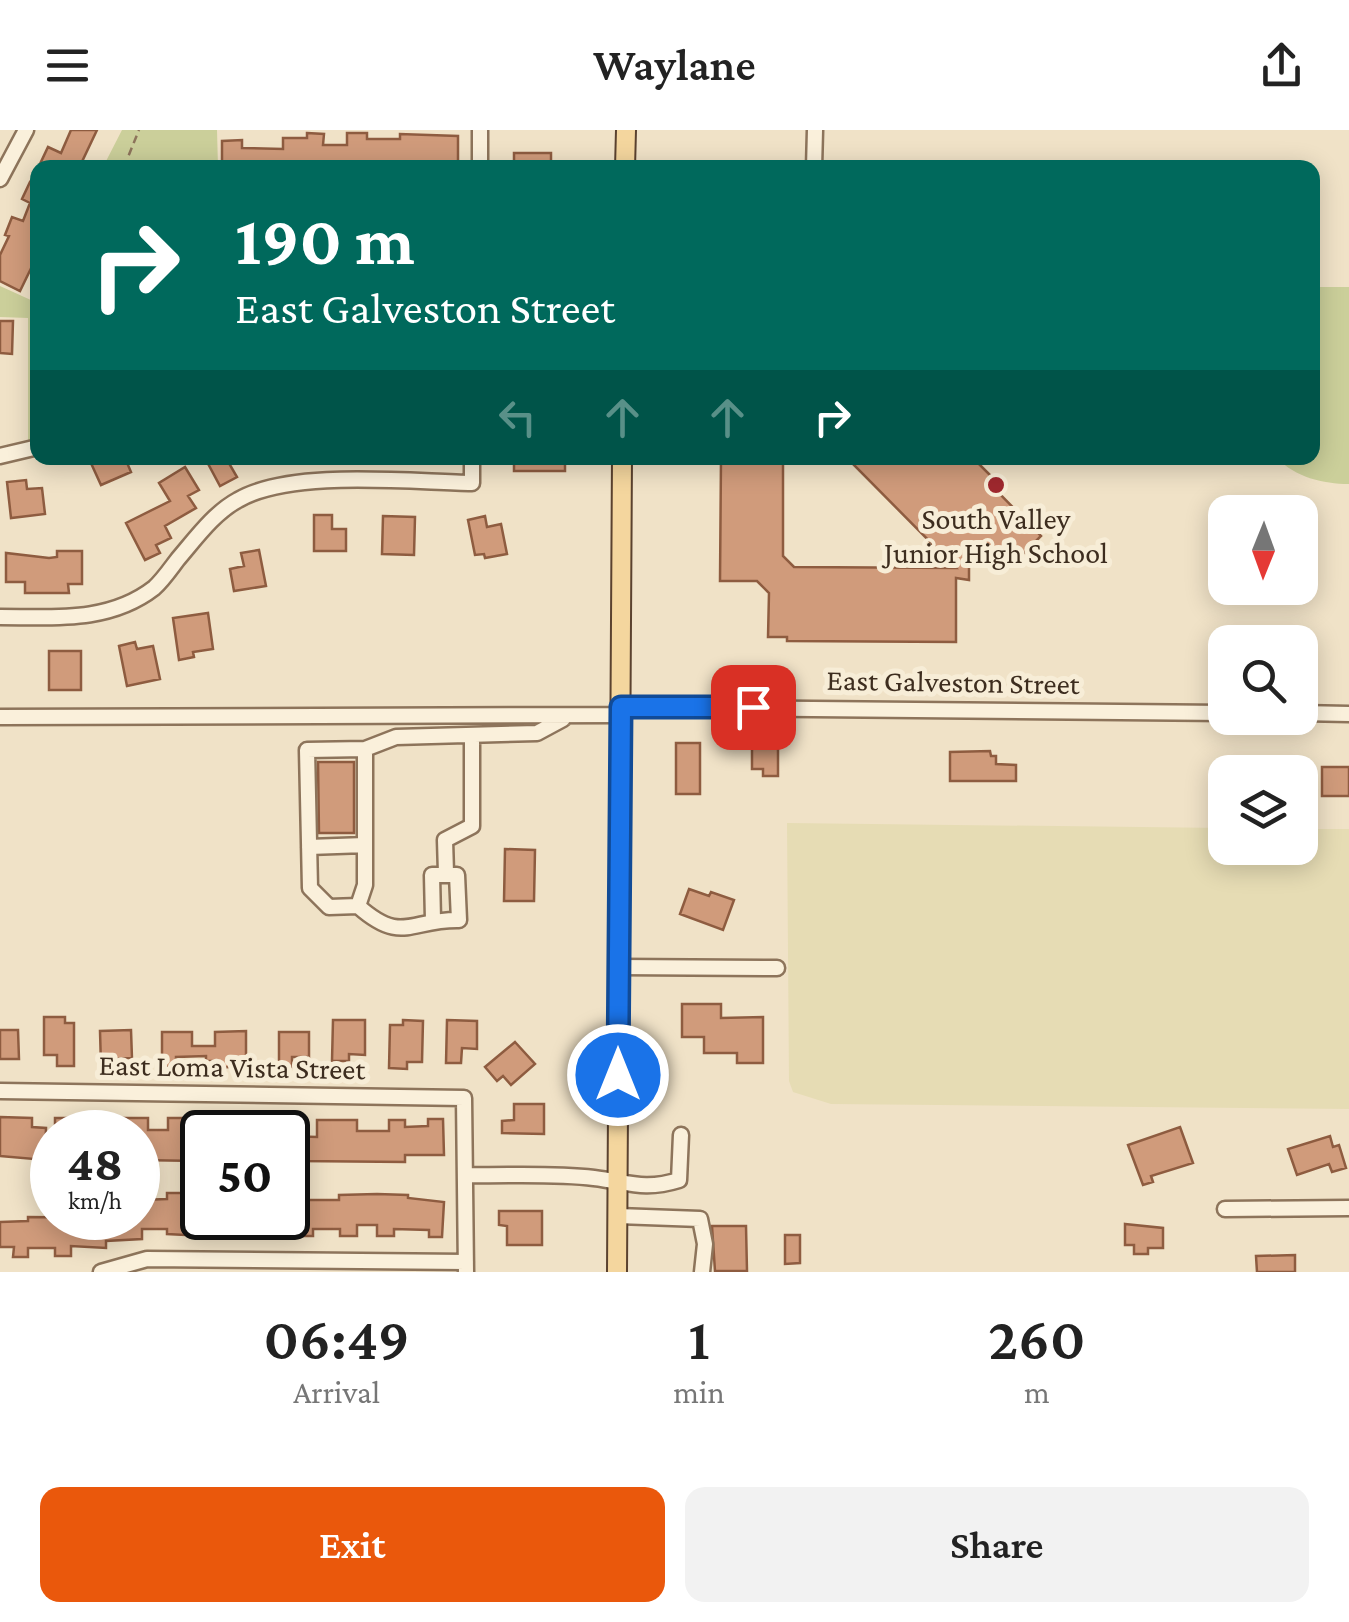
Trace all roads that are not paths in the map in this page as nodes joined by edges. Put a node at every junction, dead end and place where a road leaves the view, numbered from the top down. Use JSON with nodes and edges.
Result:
{"nodes":[{"id":1,"x":26,"y":130,"type":"edge"},
{"id":2,"x":480,"y":130,"type":"edge"},
{"id":3,"x":626,"y":130,"type":"edge"},
{"id":4,"x":815,"y":130,"type":"edge"},
{"id":5,"x":480,"y":160,"type":"edge"},
{"id":6,"x":625,"y":160,"type":"edge"},
{"id":7,"x":814,"y":160,"type":"edge"},
{"id":8,"x":0,"y":179,"type":"edge"},
{"id":9,"x":30,"y":449,"type":"edge"},
{"id":10,"x":0,"y":456,"type":"edge"},
{"id":11,"x":472,"y":465,"type":"edge"},
{"id":12,"x":622,"y":465,"type":"edge"},
{"id":13,"x":0,"y":617,"type":"edge"},
{"id":14,"x":621,"y":711,"type":"junction"},
{"id":15,"x":1208,"y":713,"type":"edge"},
{"id":16,"x":1318,"y":713,"type":"edge"},
{"id":17,"x":1349,"y":714,"type":"edge"},
{"id":18,"x":568,"y":716,"type":"junction"},
{"id":19,"x":0,"y":717,"type":"edge"},
{"id":20,"x":472,"y":736,"type":"junction"},
{"id":21,"x":365,"y":748,"type":"junction"},
{"id":22,"x":309,"y":846,"type":"junction"},
{"id":23,"x":365,"y":846,"type":"junction"},
{"id":24,"x":446,"y":873,"type":"junction"},
{"id":25,"x":358,"y":906,"type":"junction"},
{"id":26,"x":432,"y":920,"type":"junction"},
{"id":27,"x":619,"y":967,"type":"junction"},
{"id":28,"x":776,"y":968,"type":"dead end"},
{"id":29,"x":0,"y":1091,"type":"edge"},
{"id":30,"x":681,"y":1135,"type":"dead end"},
{"id":31,"x":466,"y":1176,"type":"junction"},
{"id":32,"x":618,"y":1183,"type":"junction"},
{"id":33,"x":1349,"y":1208,"type":"edge"},
{"id":34,"x":1225,"y":1209,"type":"dead end"},
{"id":35,"x":618,"y":1216,"type":"junction"},
{"id":36,"x":466,"y":1267,"type":"edge"},
{"id":37,"x":102,"y":1272,"type":"edge"},
{"id":38,"x":617,"y":1272,"type":"edge"},
{"id":39,"x":702,"y":1272,"type":"edge"}],
"edges":[{"from":1,"to":8,"type":"street"},
{"from":2,"to":5,"type":"street"},
{"from":3,"to":6,"type":"main road"},
{"from":4,"to":7,"type":"street"},
{"from":9,"to":10,"type":"street"},
{"from":11,"to":13,"type":"street"},
{"from":12,"to":14,"type":"main road"},
{"from":14,"to":15,"type":"street","name":"East Galveston Street"},
{"from":14,"to":18,"type":"street","name":"East Galveston Street"},
{"from":14,"to":27,"type":"main road"},
{"from":16,"to":17,"type":"street"},
{"from":18,"to":19,"type":"street","name":"East Galveston Street"},
{"from":18,"to":20,"type":"street"},
{"from":20,"to":21,"type":"street"},
{"from":20,"to":24,"type":"street"},
{"from":21,"to":22,"type":"street"},
{"from":21,"to":23,"type":"street"},
{"from":22,"to":23,"type":"street"},
{"from":22,"to":25,"type":"street"},
{"from":23,"to":25,"type":"street"},
{"from":24,"to":26,"type":"street"},
{"from":24,"to":26,"type":"street"},
{"from":25,"to":26,"type":"street"},
{"from":27,"to":28,"type":"street"},
{"from":27,"to":32,"type":"main road"},
{"from":29,"to":31,"type":"street","name":"East Loma Vista Street"},
{"from":30,"to":32,"type":"street"},
{"from":31,"to":32,"type":"street"},
{"from":31,"to":36,"type":"street"},
{"from":32,"to":35,"type":"main road"},
{"from":33,"to":34,"type":"street"},
{"from":35,"to":38,"type":"main road"},
{"from":35,"to":39,"type":"street"},
{"from":36,"to":37,"type":"street"}]}
